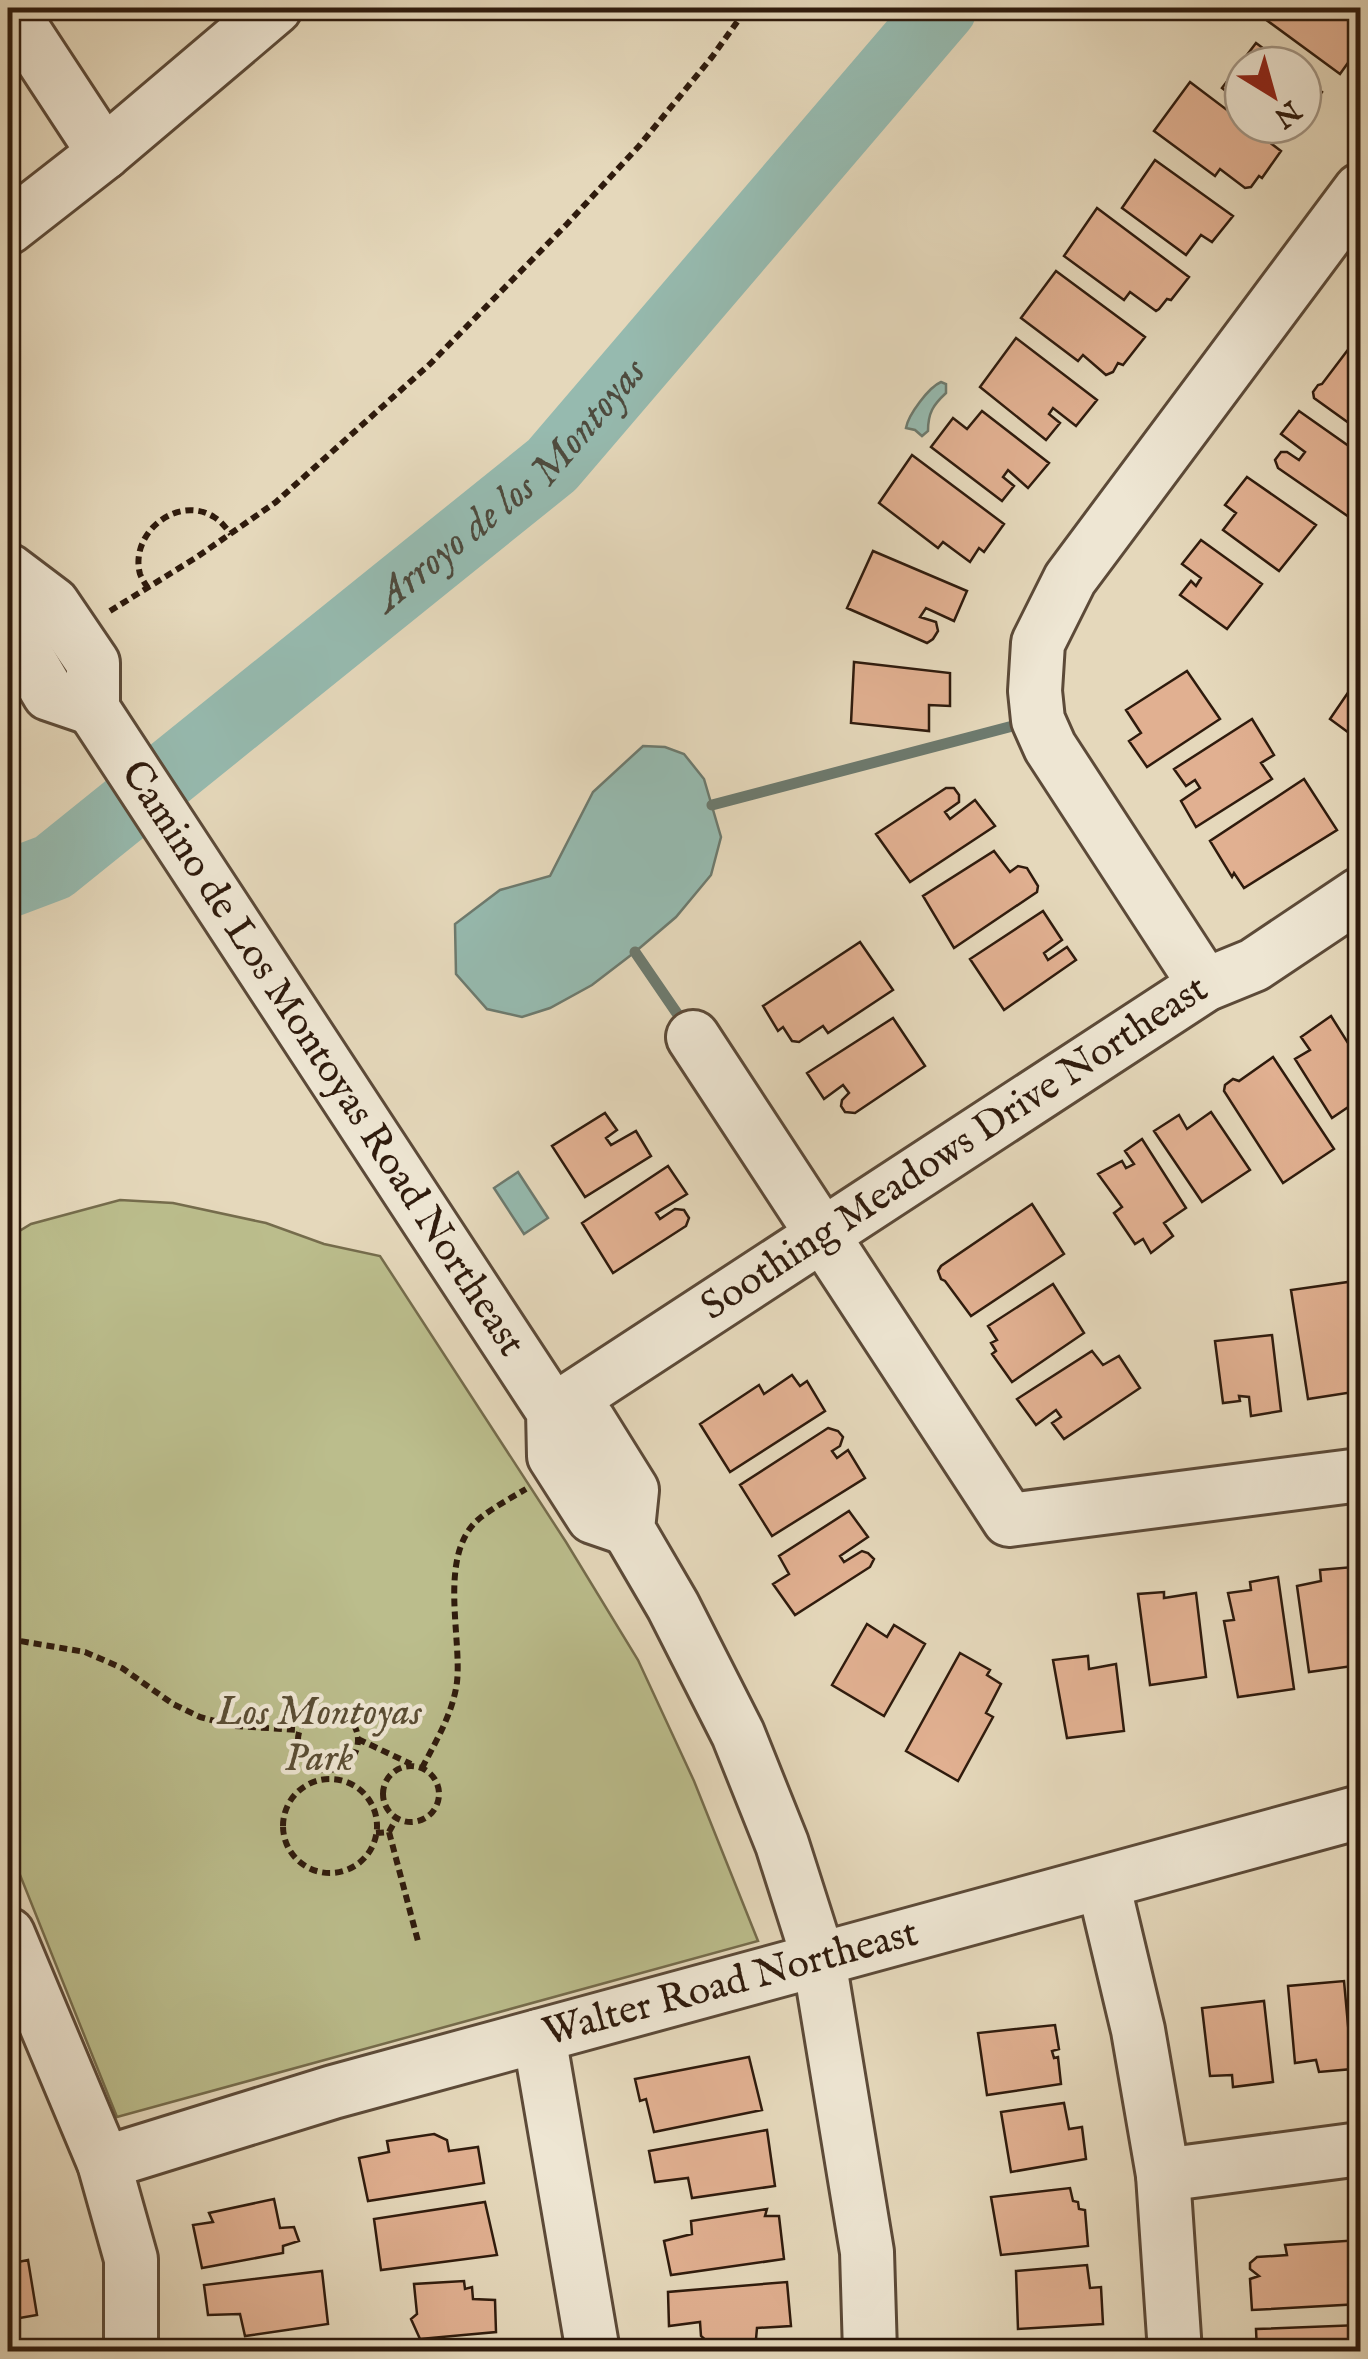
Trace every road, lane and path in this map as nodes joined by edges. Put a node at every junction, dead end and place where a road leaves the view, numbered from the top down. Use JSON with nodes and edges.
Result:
{"nodes":[{"id":1,"x":9,"y":8,"type":"edge"},
{"id":2,"x":275,"y":8,"type":"edge"},
{"id":3,"x":748,"y":8,"type":"edge"},
{"id":4,"x":104,"y":153,"type":"junction"},
{"id":5,"x":1360,"y":190,"type":"edge"},
{"id":6,"x":8,"y":228,"type":"edge"},
{"id":7,"x":231,"y":534,"type":"junction"},
{"id":8,"x":8,"y":570,"type":"edge"},
{"id":9,"x":148,"y":588,"type":"junction"},
{"id":10,"x":8,"y":596,"type":"edge"},
{"id":11,"x":72,"y":633,"type":"junction"},
{"id":12,"x":100,"y":720,"type":"junction"},
{"id":13,"x":1360,"y":894,"type":"edge"},
{"id":14,"x":1205,"y":984,"type":"junction"},
{"id":15,"x":693,"y":1037,"type":"dead end"},
{"id":16,"x":822,"y":1235,"type":"junction"},
{"id":17,"x":553,"y":1410,"type":"junction"},
{"id":18,"x":561,"y":1466,"type":"junction"},
{"id":19,"x":1360,"y":1475,"type":"edge"},
{"id":20,"x":628,"y":1529,"type":"junction"},
{"id":21,"x":8,"y":1639,"type":"edge"},
{"id":22,"x":300,"y":1730,"type":"junction"},
{"id":23,"x":358,"y":1738,"type":"junction"},
{"id":24,"x":419,"y":1767,"type":"junction"},
{"id":25,"x":325,"y":1775,"type":"junction"},
{"id":26,"x":1360,"y":1812,"type":"edge"},
{"id":27,"x":396,"y":1819,"type":"junction"},
{"id":28,"x":389,"y":1832,"type":"junction"},
{"id":29,"x":376,"y":1833,"type":"junction"},
{"id":30,"x":1104,"y":1883,"type":"junction"},
{"id":31,"x":9,"y":1944,"type":"edge"},
{"id":32,"x":418,"y":1945,"type":"dead end"},
{"id":33,"x":819,"y":1960,"type":"junction"},
{"id":34,"x":539,"y":2036,"type":"junction"},
{"id":35,"x":1360,"y":2149,"type":"edge"},
{"id":36,"x":104,"y":2163,"type":"junction"},
{"id":37,"x":1163,"y":2175,"type":"junction"},
{"id":38,"x":131,"y":2352,"type":"edge"},
{"id":39,"x":594,"y":2352,"type":"edge"},
{"id":40,"x":870,"y":2352,"type":"edge"},
{"id":41,"x":1175,"y":2352,"type":"edge"}],
"edges":[{"from":1,"to":4,"type":"street"},
{"from":2,"to":4,"type":"street"},
{"from":3,"to":7,"type":"path"},
{"from":4,"to":6,"type":"street"},
{"from":5,"to":14,"type":"street"},
{"from":7,"to":9,"type":"path"},
{"from":7,"to":9,"type":"path"},
{"from":8,"to":11,"type":"street"},
{"from":9,"to":11,"type":"path"},
{"from":10,"to":12,"type":"street"},
{"from":11,"to":12,"type":"street"},
{"from":12,"to":17,"type":"street","name":"Camino de Los Montoyas Road Northeast"},
{"from":13,"to":14,"type":"street","name":"Soothing Meadows Drive Northeast"},
{"from":14,"to":16,"type":"street","name":"Soothing Meadows Drive Northeast"},
{"from":15,"to":16,"type":"street"},
{"from":16,"to":17,"type":"street","name":"Soothing Meadows Drive Northeast"},
{"from":16,"to":19,"type":"street"},
{"from":17,"to":18,"type":"street","name":"Camino de Los Montoyas Road Northeast"},
{"from":17,"to":20,"type":"street","name":"Camino de Los Montoyas Road Northeast"},
{"from":18,"to":20,"type":"street","name":"Camino de Los Montoyas Road Northeast"},
{"from":18,"to":24,"type":"path"},
{"from":20,"to":33,"type":"street","name":"Camino de Los Montoyas Road Northeast"},
{"from":21,"to":22,"type":"path"},
{"from":22,"to":23,"type":"path"},
{"from":22,"to":25,"type":"path"},
{"from":23,"to":24,"type":"path"},
{"from":23,"to":25,"type":"path"},
{"from":24,"to":27,"type":"path"},
{"from":24,"to":27,"type":"path"},
{"from":25,"to":29,"type":"path"},
{"from":25,"to":29,"type":"path"},
{"from":26,"to":30,"type":"street","name":"Walter Road Northeast"},
{"from":27,"to":28,"type":"path"},
{"from":28,"to":29,"type":"path"},
{"from":28,"to":32,"type":"path"},
{"from":30,"to":33,"type":"street","name":"Walter Road Northeast"},
{"from":30,"to":37,"type":"street"},
{"from":31,"to":36,"type":"street"},
{"from":33,"to":34,"type":"street","name":"Walter Road Northeast"},
{"from":33,"to":40,"type":"street","name":"Camino de Los Montoyas Road Northeast"},
{"from":34,"to":36,"type":"street","name":"Walter Road Northeast"},
{"from":34,"to":39,"type":"street"},
{"from":35,"to":37,"type":"street"},
{"from":36,"to":38,"type":"street"},
{"from":37,"to":41,"type":"street"}]}
